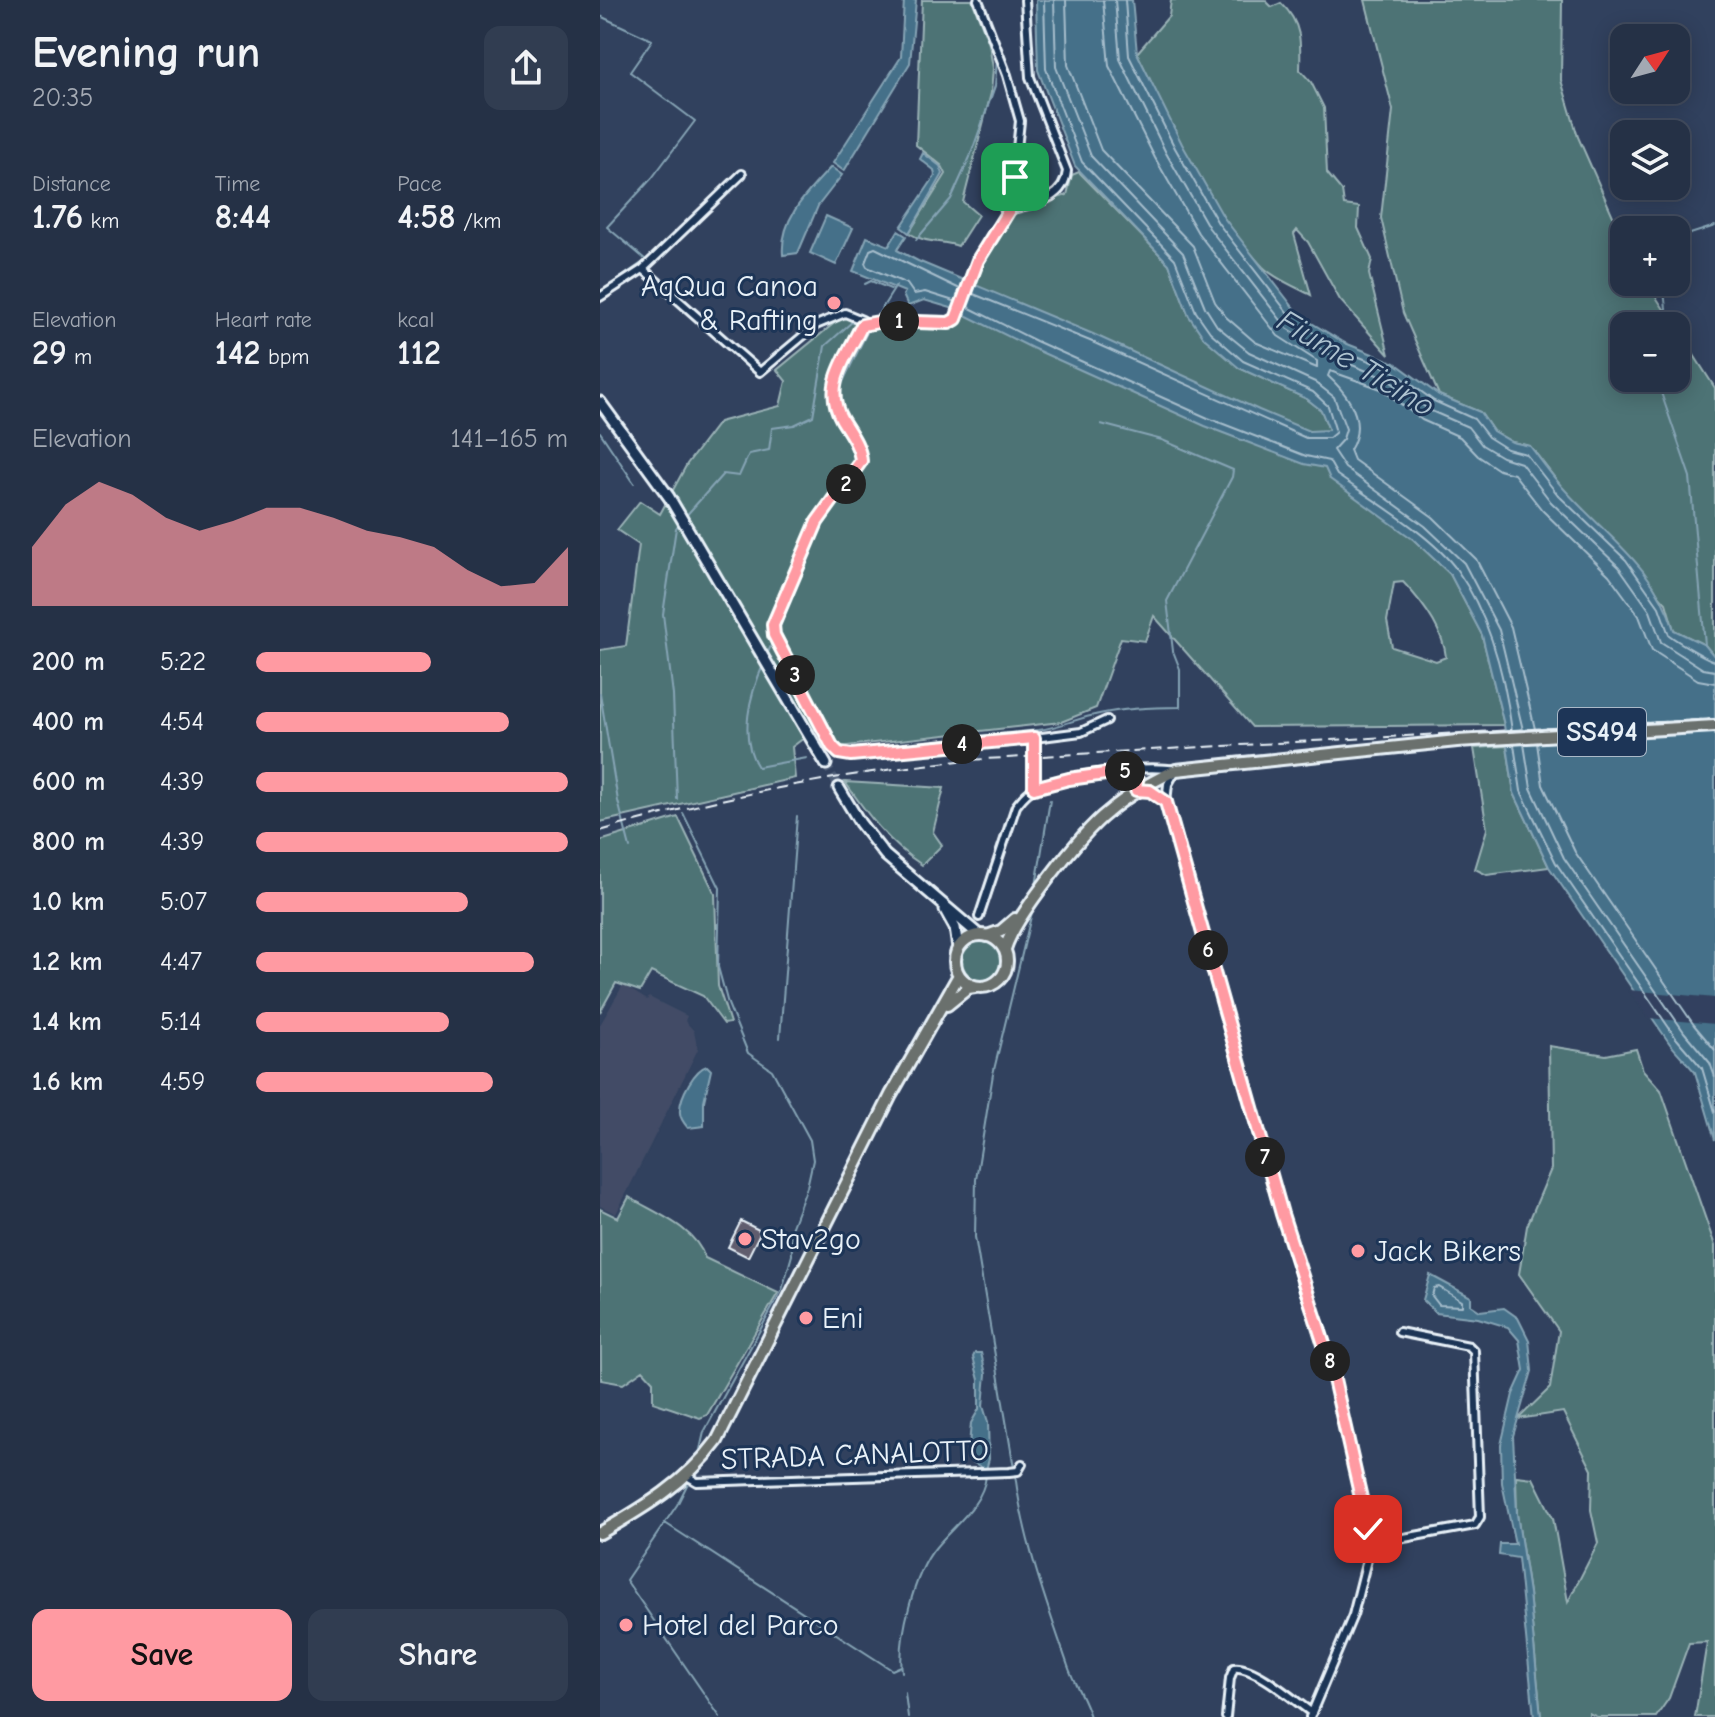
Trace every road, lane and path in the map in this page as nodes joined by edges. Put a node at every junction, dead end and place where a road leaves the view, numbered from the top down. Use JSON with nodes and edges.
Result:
{"nodes":[{"id":1,"x":978,"y":0,"type":"edge"},
{"id":2,"x":1025,"y":0,"type":"edge"},
{"id":3,"x":742,"y":174,"type":"dead end"},
{"id":4,"x":1009,"y":210,"type":"junction"},
{"id":5,"x":643,"y":269,"type":"junction"},
{"id":6,"x":600,"y":297,"type":"edge"},
{"id":7,"x":869,"y":323,"type":"junction"},
{"id":8,"x":600,"y":402,"type":"edge"},
{"id":9,"x":1107,"y":720,"type":"dead end"},
{"id":10,"x":1715,"y":726,"type":"edge"},
{"id":11,"x":1034,"y":738,"type":"junction"},
{"id":12,"x":826,"y":764,"type":"tunnel mouth"},
{"id":13,"x":1138,"y":769,"type":"junction"},
{"id":14,"x":1176,"y":770,"type":"junction"},
{"id":15,"x":1127,"y":771,"type":"junction"},
{"id":16,"x":839,"y":788,"type":"tunnel mouth"},
{"id":17,"x":1034,"y":788,"type":"junction"},
{"id":18,"x":1140,"y":788,"type":"junction"},
{"id":19,"x":1166,"y":802,"type":"junction"},
{"id":20,"x":939,"y":900,"type":"junction"},
{"id":21,"x":1023,"y":913,"type":"junction"},
{"id":22,"x":979,"y":917,"type":"dead end"},
{"id":23,"x":983,"y":935,"type":"junction"},
{"id":24,"x":958,"y":948,"type":"junction"},
{"id":25,"x":1005,"y":949,"type":"junction"},
{"id":26,"x":959,"y":975,"type":"junction"},
{"id":27,"x":975,"y":987,"type":"junction"},
{"id":28,"x":928,"y":1029,"type":"junction"},
{"id":29,"x":1399,"y":1332,"type":"dead end"},
{"id":30,"x":1017,"y":1469,"type":"dead end"},
{"id":31,"x":691,"y":1474,"type":"junction"},
{"id":32,"x":600,"y":1533,"type":"edge"},
{"id":33,"x":1371,"y":1544,"type":"junction"},
{"id":34,"x":1311,"y":1715,"type":"edge"},
{"id":35,"x":1226,"y":1717,"type":"edge"}],
"edges":[{"from":1,"to":4,"type":"street"},
{"from":2,"to":4,"type":"street"},
{"from":3,"to":5,"type":"street"},
{"from":4,"to":7,"type":"street"},
{"from":5,"to":6,"type":"street"},
{"from":5,"to":7,"type":"street"},
{"from":7,"to":11,"type":"street"},
{"from":8,"to":12,"type":"main road"},
{"from":9,"to":11,"type":"street"},
{"from":10,"to":14,"type":"main road","number":"SS494"},
{"from":11,"to":17,"type":"street"},
{"from":13,"to":14,"type":"street"},
{"from":13,"to":15,"type":"street"},
{"from":13,"to":18,"type":"street"},
{"from":14,"to":18,"type":"main road","number":"SS494"},
{"from":14,"to":19,"type":"street"},
{"from":15,"to":17,"type":"street"},
{"from":15,"to":18,"type":"street"},
{"from":16,"to":20,"type":"main road"},
{"from":17,"to":22,"type":"street"},
{"from":18,"to":19,"type":"street"},
{"from":18,"to":21,"type":"main road","number":"SS494"},
{"from":19,"to":33,"type":"street"},
{"from":20,"to":23,"type":"main road"},
{"from":20,"to":24,"type":"main road"},
{"from":21,"to":23,"type":"main road","number":"SS494"},
{"from":21,"to":25,"type":"main road","number":"SS494"},
{"from":23,"to":24,"type":"main road","number":"SS494"},
{"from":23,"to":25,"type":"main road"},
{"from":24,"to":26,"type":"main road"},
{"from":25,"to":27,"type":"main road","number":"SS494"},
{"from":26,"to":27,"type":"main road"},
{"from":26,"to":28,"type":"main road","number":"SS494"},
{"from":27,"to":28,"type":"main road","number":"SS494"},
{"from":28,"to":31,"type":"main road","number":"SS494"},
{"from":29,"to":33,"type":"street"},
{"from":30,"to":31,"type":"street","name":"STRADA CANALOTTO"},
{"from":31,"to":32,"type":"main road","number":"SS494"},
{"from":33,"to":34,"type":"street"},
{"from":34,"to":35,"type":"street"}]}
